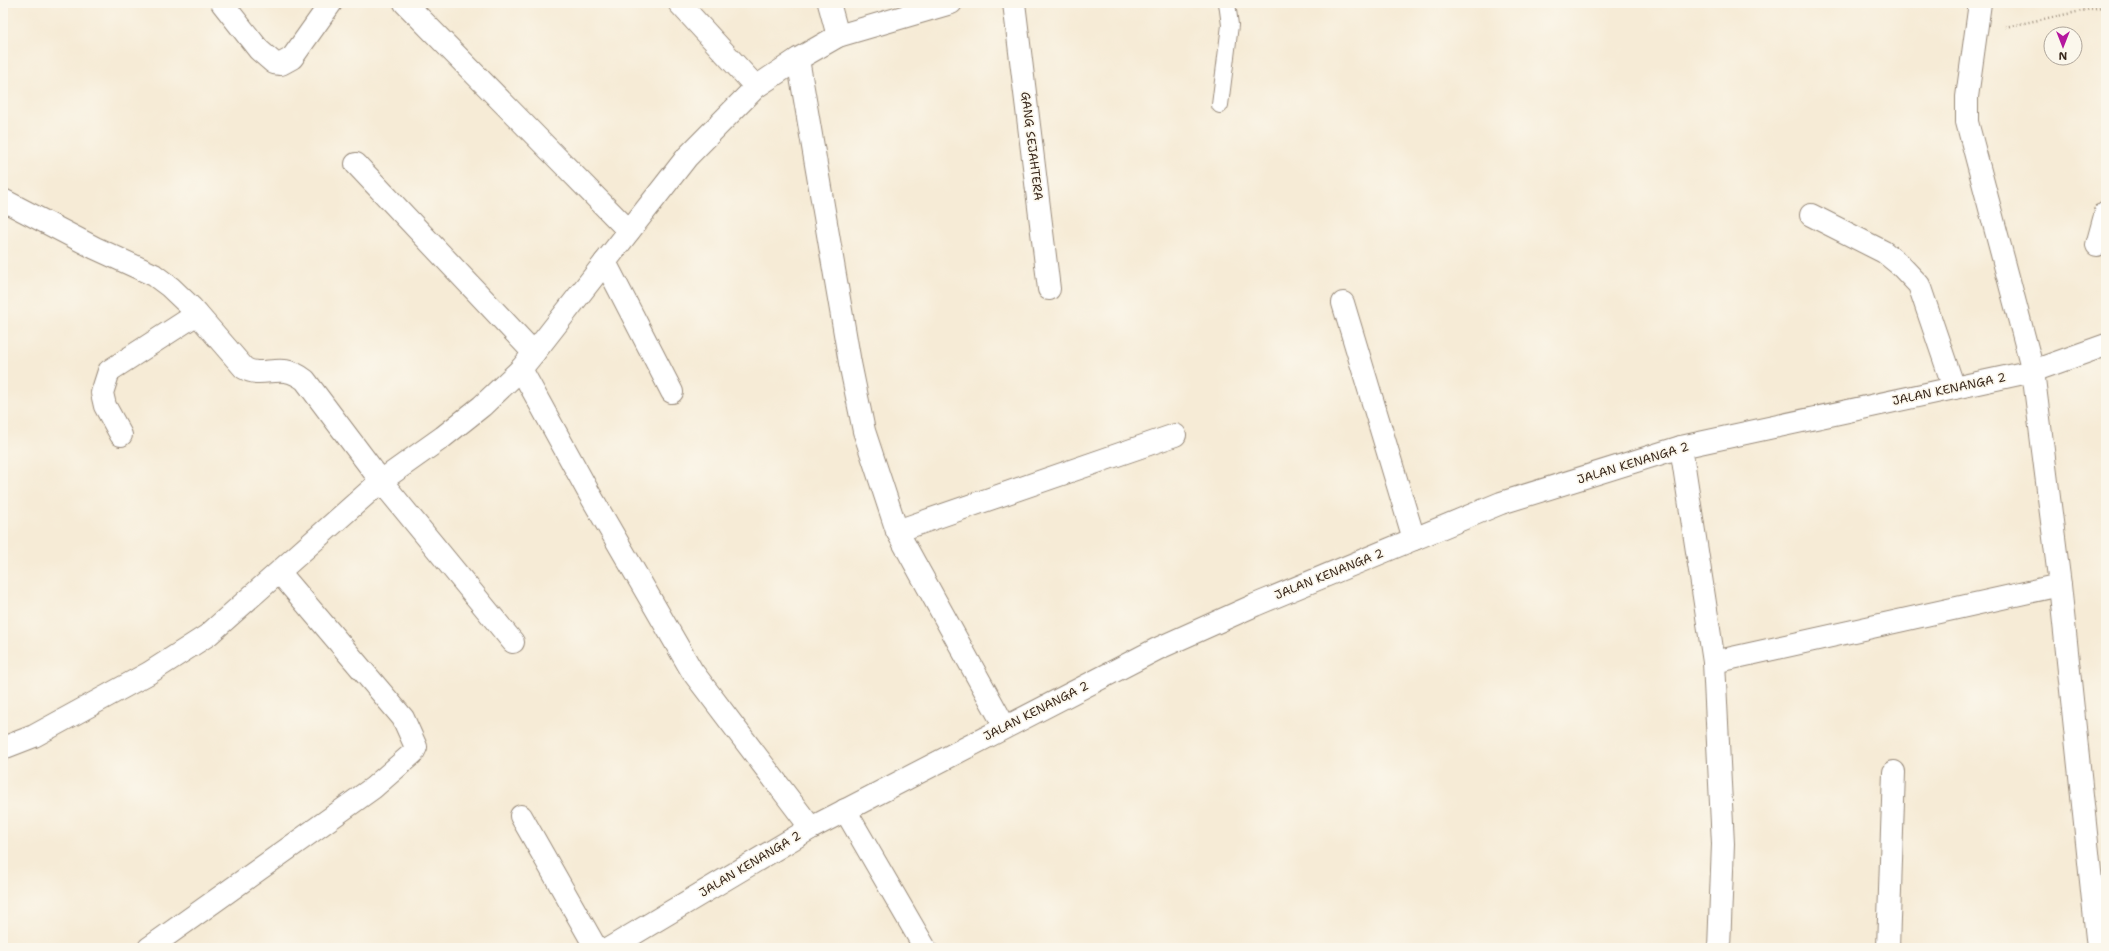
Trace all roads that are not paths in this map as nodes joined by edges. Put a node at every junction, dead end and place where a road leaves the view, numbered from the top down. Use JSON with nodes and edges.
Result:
{"nodes":[{"id":1,"x":222,"y":3,"type":"edge"},
{"id":2,"x":332,"y":3,"type":"edge"},
{"id":3,"x":405,"y":3,"type":"edge"},
{"id":4,"x":679,"y":3,"type":"edge"},
{"id":5,"x":829,"y":3,"type":"edge"},
{"id":6,"x":951,"y":3,"type":"edge"},
{"id":7,"x":1014,"y":3,"type":"edge"},
{"id":8,"x":1228,"y":3,"type":"edge"},
{"id":9,"x":1980,"y":3,"type":"edge"},
{"id":10,"x":838,"y":36,"type":"junction"},
{"id":11,"x":798,"y":60,"type":"junction"},
{"id":12,"x":756,"y":87,"type":"junction"},
{"id":13,"x":1220,"y":105,"type":"dead end"},
{"id":14,"x":356,"y":164,"type":"dead end"},
{"id":15,"x":3,"y":200,"type":"edge"},
{"id":16,"x":2106,"y":212,"type":"edge"},
{"id":17,"x":1811,"y":215,"type":"dead end"},
{"id":18,"x":629,"y":231,"type":"junction"},
{"id":19,"x":2097,"y":245,"type":"dead end"},
{"id":20,"x":605,"y":262,"type":"junction"},
{"id":21,"x":1049,"y":289,"type":"dead end"},
{"id":22,"x":1343,"y":303,"type":"dead end"},
{"id":23,"x":197,"y":314,"type":"junction"},
{"id":24,"x":2106,"y":346,"type":"edge"},
{"id":25,"x":528,"y":361,"type":"junction"},
{"id":26,"x":2033,"y":371,"type":"junction"},
{"id":27,"x":1954,"y":388,"type":"junction"},
{"id":28,"x":672,"y":392,"type":"dead end"},
{"id":29,"x":121,"y":435,"type":"dead end"},
{"id":30,"x":1175,"y":435,"type":"dead end"},
{"id":31,"x":1681,"y":447,"type":"junction"},
{"id":32,"x":381,"y":481,"type":"junction"},
{"id":33,"x":897,"y":531,"type":"junction"},
{"id":34,"x":1414,"y":539,"type":"junction"},
{"id":35,"x":280,"y":573,"type":"junction"},
{"id":36,"x":2060,"y":585,"type":"junction"},
{"id":37,"x":513,"y":642,"type":"dead end"},
{"id":38,"x":1714,"y":662,"type":"junction"},
{"id":39,"x":1005,"y":727,"type":"junction"},
{"id":40,"x":3,"y":748,"type":"edge"},
{"id":41,"x":1894,"y":772,"type":"dead end"},
{"id":42,"x":845,"y":810,"type":"junction"},
{"id":43,"x":522,"y":816,"type":"dead end"},
{"id":44,"x":811,"y":828,"type":"junction"},
{"id":45,"x":149,"y":948,"type":"edge"},
{"id":46,"x":596,"y":948,"type":"edge"},
{"id":47,"x":610,"y":948,"type":"edge"},
{"id":48,"x":924,"y":948,"type":"edge"},
{"id":49,"x":1719,"y":948,"type":"edge"},
{"id":50,"x":1888,"y":948,"type":"edge"},
{"id":51,"x":2098,"y":948,"type":"edge"}],
"edges":[{"from":1,"to":2,"type":"street"},
{"from":3,"to":18,"type":"street"},
{"from":4,"to":12,"type":"street"},
{"from":5,"to":10,"type":"street"},
{"from":6,"to":10,"type":"street"},
{"from":7,"to":21,"type":"street","name":"GANG SEJAHTERA"},
{"from":8,"to":13,"type":"lane"},
{"from":9,"to":26,"type":"street"},
{"from":10,"to":11,"type":"street"},
{"from":11,"to":12,"type":"street"},
{"from":11,"to":33,"type":"street"},
{"from":12,"to":18,"type":"street"},
{"from":14,"to":25,"type":"street"},
{"from":15,"to":23,"type":"street"},
{"from":16,"to":19,"type":"street"},
{"from":17,"to":27,"type":"street"},
{"from":18,"to":20,"type":"street"},
{"from":20,"to":25,"type":"street"},
{"from":20,"to":28,"type":"street"},
{"from":22,"to":34,"type":"street"},
{"from":23,"to":29,"type":"street"},
{"from":23,"to":32,"type":"street"},
{"from":24,"to":26,"type":"street","name":"JALAN KENANGA 2"},
{"from":25,"to":32,"type":"street"},
{"from":25,"to":44,"type":"street"},
{"from":26,"to":27,"type":"street","name":"JALAN KENANGA 2"},
{"from":26,"to":36,"type":"street"},
{"from":27,"to":31,"type":"street","name":"JALAN KENANGA 2"},
{"from":30,"to":33,"type":"street"},
{"from":31,"to":34,"type":"street","name":"JALAN KENANGA 2"},
{"from":31,"to":38,"type":"street"},
{"from":32,"to":35,"type":"street"},
{"from":32,"to":37,"type":"street"},
{"from":33,"to":39,"type":"street"},
{"from":34,"to":39,"type":"street","name":"JALAN KENANGA 2"},
{"from":35,"to":40,"type":"street"},
{"from":35,"to":45,"type":"street"},
{"from":36,"to":38,"type":"street"},
{"from":36,"to":51,"type":"street"},
{"from":38,"to":49,"type":"street"},
{"from":39,"to":42,"type":"street","name":"JALAN KENANGA 2"},
{"from":41,"to":50,"type":"street"},
{"from":42,"to":44,"type":"street","name":"JALAN KENANGA 2"},
{"from":42,"to":48,"type":"street"},
{"from":43,"to":46,"type":"street"},
{"from":44,"to":47,"type":"street","name":"JALAN KENANGA 2"}]}
